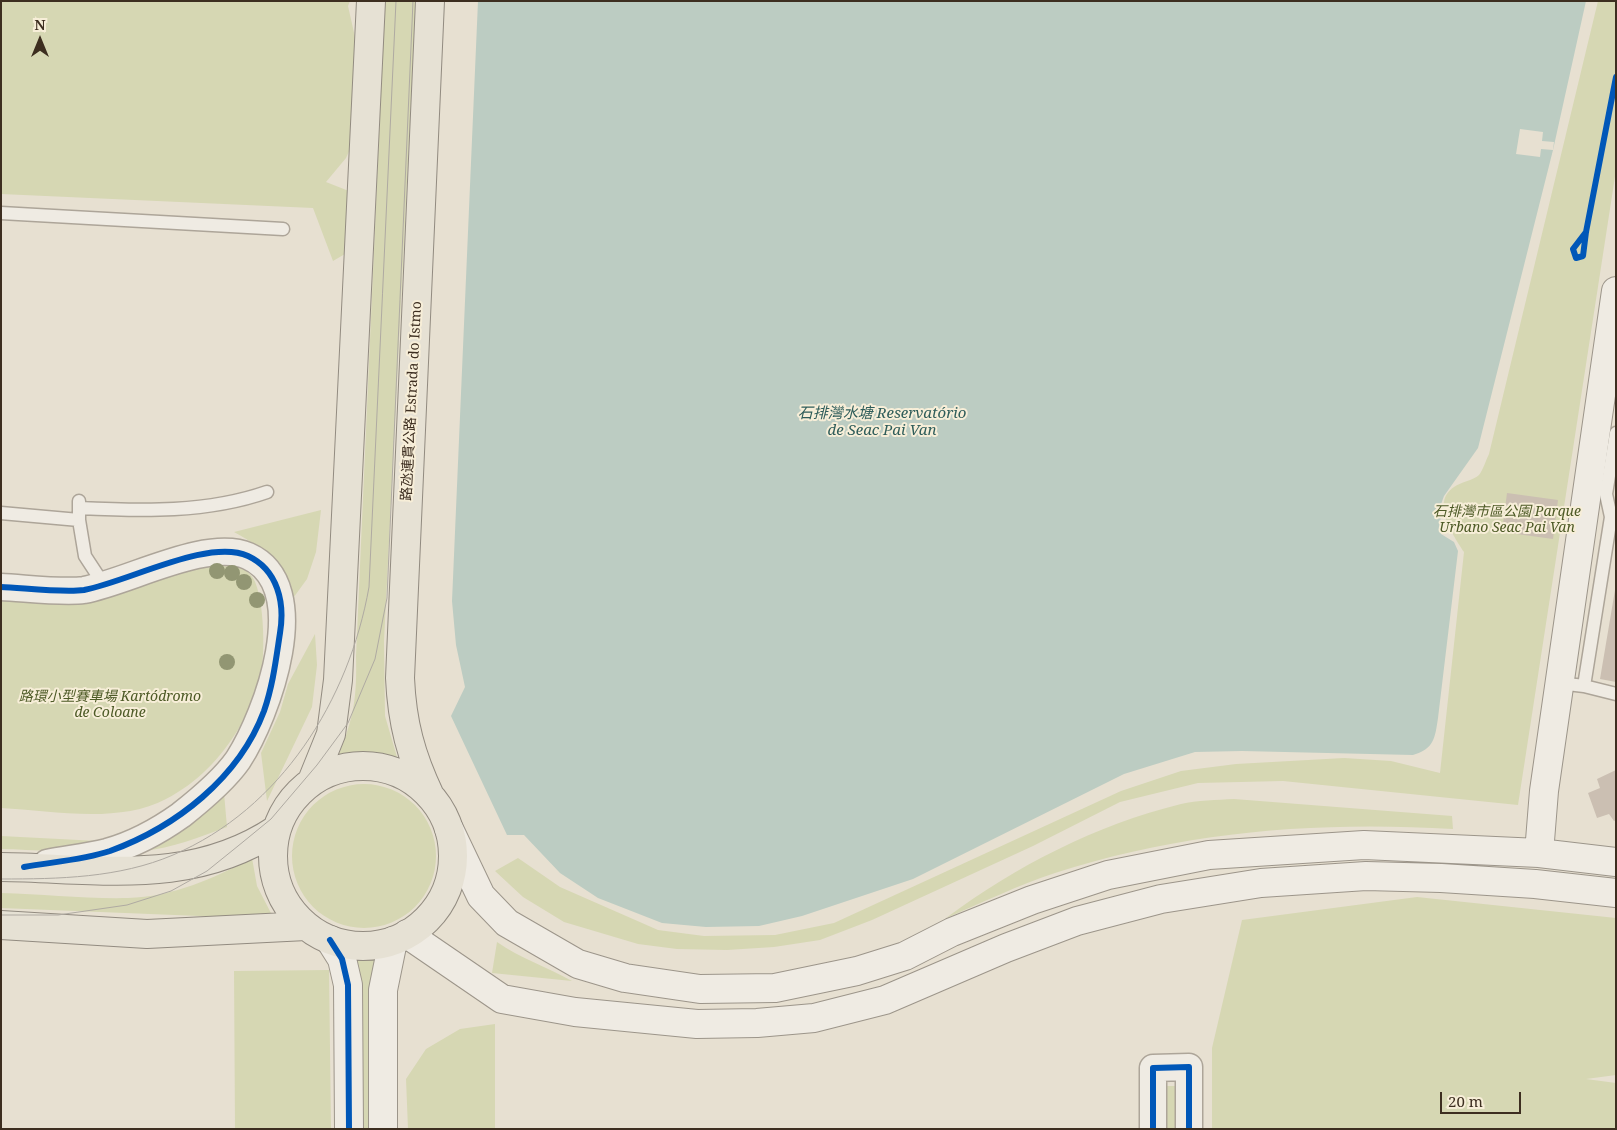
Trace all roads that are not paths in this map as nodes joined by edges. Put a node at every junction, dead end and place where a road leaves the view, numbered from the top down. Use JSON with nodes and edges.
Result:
{"nodes":[{"id":1,"x":372,"y":1,"type":"edge"},
{"id":2,"x":430,"y":1,"type":"edge"},
{"id":3,"x":1,"y":213,"type":"edge"},
{"id":4,"x":283,"y":229,"type":"dead end"},
{"id":5,"x":1616,"y":291,"type":"edge"},
{"id":6,"x":1616,"y":433,"type":"edge"},
{"id":7,"x":267,"y":492,"type":"dead end"},
{"id":8,"x":79,"y":509,"type":"junction"},
{"id":9,"x":1,"y":513,"type":"edge"},
{"id":10,"x":104,"y":585,"type":"junction"},
{"id":11,"x":1,"y":587,"type":"edge"},
{"id":12,"x":1571,"y":684,"type":"junction"},
{"id":13,"x":1616,"y":694,"type":"edge"},
{"id":14,"x":312,"y":781,"type":"junction"},
{"id":15,"x":430,"y":796,"type":"junction"},
{"id":16,"x":277,"y":829,"type":"junction"},
{"id":17,"x":449,"y":829,"type":"junction"},
{"id":18,"x":1539,"y":854,"type":"junction"},
{"id":19,"x":1616,"y":862,"type":"edge"},
{"id":20,"x":13,"y":867,"type":"edge"},
{"id":21,"x":1616,"y":893,"type":"edge"},
{"id":22,"x":1,"y":925,"type":"edge"},
{"id":23,"x":306,"y":926,"type":"junction"},
{"id":24,"x":400,"y":937,"type":"junction"},
{"id":25,"x":330,"y":940,"type":"junction"},
{"id":26,"x":349,"y":1129,"type":"edge"},
{"id":27,"x":383,"y":1129,"type":"edge"},
{"id":28,"x":1153,"y":1129,"type":"edge"},
{"id":29,"x":1189,"y":1129,"type":"edge"}],
"edges":[{"from":1,"to":14,"type":"main road"},
{"from":2,"to":15,"type":"main road","name":"路氹連貫公路 Estrada do Istmo"},
{"from":3,"to":4,"type":"lane"},
{"from":5,"to":12,"type":"main road"},
{"from":6,"to":12,"type":"lane"},
{"from":7,"to":8,"type":"lane"},
{"from":8,"to":9,"type":"lane"},
{"from":8,"to":10,"type":"lane"},
{"from":10,"to":11,"type":"street"},
{"from":10,"to":20,"type":"street"},
{"from":12,"to":13,"type":"lane"},
{"from":12,"to":18,"type":"main road"},
{"from":14,"to":15,"type":"main road"},
{"from":14,"to":16,"type":"main road"},
{"from":15,"to":17,"type":"main road"},
{"from":16,"to":20,"type":"main road"},
{"from":16,"to":23,"type":"main road"},
{"from":17,"to":18,"type":"main road"},
{"from":17,"to":24,"type":"main road"},
{"from":18,"to":19,"type":"main road"},
{"from":21,"to":24,"type":"main road"},
{"from":22,"to":23,"type":"main road"},
{"from":23,"to":25,"type":"main road"},
{"from":24,"to":25,"type":"main road"},
{"from":24,"to":27,"type":"main road"},
{"from":25,"to":26,"type":"main road"},
{"from":28,"to":29,"type":"street"}]}
